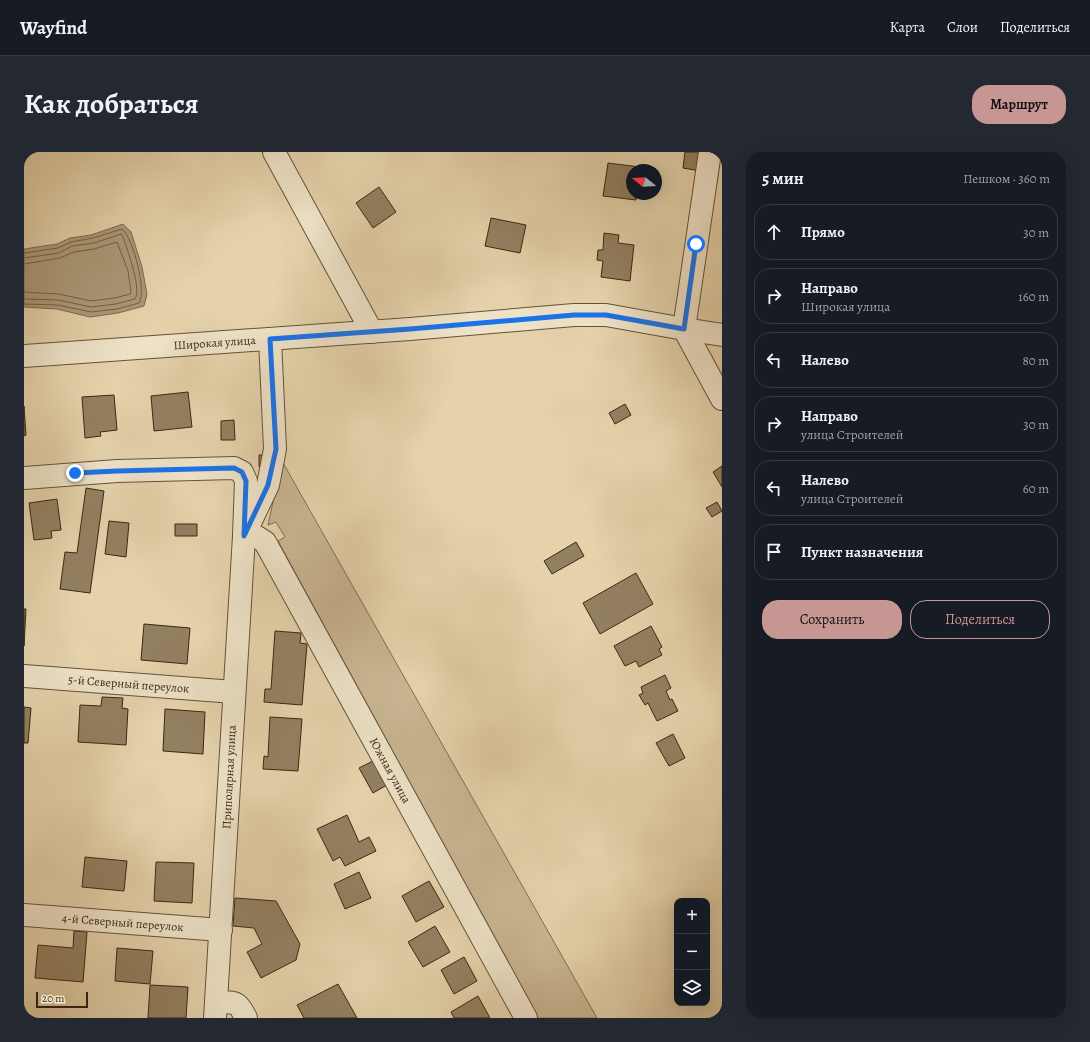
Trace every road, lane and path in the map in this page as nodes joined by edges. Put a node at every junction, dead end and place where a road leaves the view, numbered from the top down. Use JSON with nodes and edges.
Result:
{"nodes":[{"id":1,"x":274,"y":152,"type":"edge"},
{"id":2,"x":710,"y":152,"type":"edge"},
{"id":3,"x":684,"y":329,"type":"junction"},
{"id":4,"x":372,"y":332,"type":"junction"},
{"id":5,"x":722,"y":335,"type":"edge"},
{"id":6,"x":270,"y":339,"type":"junction"},
{"id":7,"x":24,"y":356,"type":"edge"},
{"id":8,"x":722,"y":399,"type":"edge"},
{"id":9,"x":24,"y":478,"type":"edge"},
{"id":10,"x":244,"y":536,"type":"junction"},
{"id":11,"x":24,"y":676,"type":"edge"},
{"id":12,"x":234,"y":692,"type":"junction"},
{"id":13,"x":24,"y":915,"type":"edge"},
{"id":14,"x":221,"y":930,"type":"junction"},
{"id":15,"x":216,"y":1010,"type":"edge"},
{"id":16,"x":246,"y":1018,"type":"edge"},
{"id":17,"x":526,"y":1018,"type":"edge"}],
"edges":[{"from":1,"to":4,"type":"street"},
{"from":2,"to":3,"type":"street"},
{"from":3,"to":4,"type":"street","name":"Широкая улица"},
{"from":3,"to":5,"type":"street","name":"Широкая улица"},
{"from":3,"to":8,"type":"street"},
{"from":4,"to":6,"type":"street","name":"Широкая улица"},
{"from":6,"to":7,"type":"street","name":"Широкая улица"},
{"from":6,"to":10,"type":"street"},
{"from":9,"to":10,"type":"street","name":"Приполярная улица"},
{"from":10,"to":12,"type":"street","name":"Приполярная улица"},
{"from":10,"to":17,"type":"street","name":"Южная улица"},
{"from":11,"to":12,"type":"street","name":"5-й Северный переулок"},
{"from":12,"to":14,"type":"street","name":"Приполярная улица"},
{"from":13,"to":14,"type":"street","name":"4-й Северный переулок"},
{"from":14,"to":15,"type":"street","name":"Приполярная улица"},
{"from":15,"to":16,"type":"street"}]}
